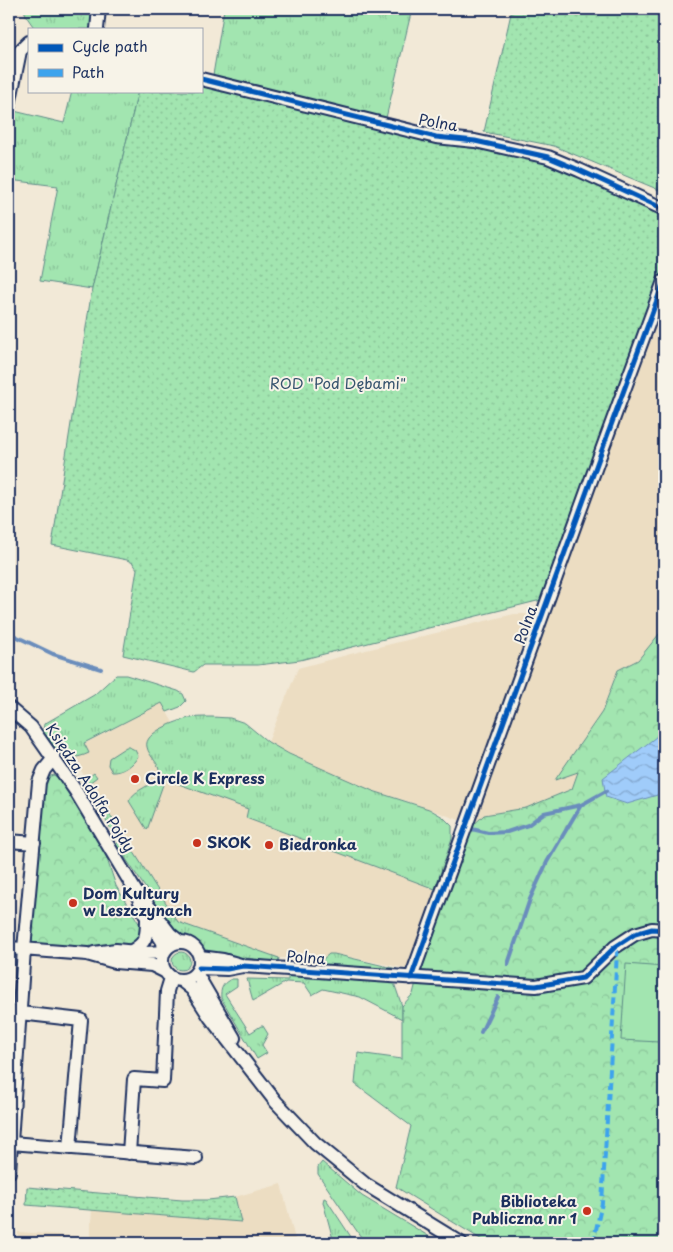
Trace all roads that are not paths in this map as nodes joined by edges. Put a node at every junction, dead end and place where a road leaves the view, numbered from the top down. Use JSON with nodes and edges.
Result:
{"nodes":[{"id":1,"x":99,"y":9,"type":"edge"},
{"id":2,"x":97,"y":28,"type":"edge"},
{"id":3,"x":28,"y":43,"type":"edge"},
{"id":4,"x":202,"y":79,"type":"edge"},
{"id":5,"x":9,"y":105,"type":"edge"},
{"id":6,"x":664,"y":209,"type":"edge"},
{"id":7,"x":664,"y":281,"type":"edge"},
{"id":8,"x":9,"y":708,"type":"edge"},
{"id":9,"x":54,"y":758,"type":"junction"},
{"id":10,"x":9,"y":841,"type":"edge"},
{"id":11,"x":34,"y":843,"type":"junction"},
{"id":12,"x":136,"y":892,"type":"junction"},
{"id":13,"x":148,"y":918,"type":"junction"},
{"id":14,"x":664,"y":930,"type":"edge"},
{"id":15,"x":180,"y":942,"type":"junction"},
{"id":16,"x":9,"y":948,"type":"edge"},
{"id":17,"x":24,"y":950,"type":"junction"},
{"id":18,"x":130,"y":952,"type":"junction"},
{"id":19,"x":164,"y":952,"type":"junction"},
{"id":20,"x":86,"y":954,"type":"junction"},
{"id":21,"x":198,"y":966,"type":"junction"},
{"id":22,"x":243,"y":966,"type":"junction"},
{"id":23,"x":218,"y":969,"type":"junction"},
{"id":24,"x":172,"y":977,"type":"junction"},
{"id":25,"x":411,"y":978,"type":"junction"},
{"id":26,"x":207,"y":991,"type":"junction"},
{"id":27,"x":20,"y":1013,"type":"junction"},
{"id":28,"x":250,"y":1066,"type":"junction"},
{"id":29,"x":12,"y":1098,"type":"edge"},
{"id":30,"x":11,"y":1144,"type":"junction"},
{"id":31,"x":70,"y":1148,"type":"junction"},
{"id":32,"x":129,"y":1153,"type":"junction"},
{"id":33,"x":196,"y":1158,"type":"dead end"},
{"id":34,"x":9,"y":1172,"type":"edge"},
{"id":35,"x":461,"y":1243,"type":"edge"}],
"edges":[{"from":1,"to":2,"type":"street"},
{"from":3,"to":5,"type":"street"},
{"from":4,"to":6,"type":"street","name":"Polna"},
{"from":7,"to":25,"type":"street","name":"Polna"},
{"from":8,"to":9,"type":"street","name":"Księdza Adolfa Pojdy"},
{"from":9,"to":11,"type":"street"},
{"from":9,"to":12,"type":"street","name":"Księdza Adolfa Pojdy"},
{"from":10,"to":11,"type":"street"},
{"from":11,"to":17,"type":"street"},
{"from":12,"to":13,"type":"street","name":"Księdza Adolfa Pojdy"},
{"from":12,"to":15,"type":"street","name":"Księdza Adolfa Pojdy"},
{"from":13,"to":18,"type":"street"},
{"from":13,"to":19,"type":"street","name":"Księdza Adolfa Pojdy"},
{"from":14,"to":25,"type":"street","name":"Polna"},
{"from":15,"to":19,"type":"street"},
{"from":15,"to":21,"type":"street"},
{"from":16,"to":17,"type":"street"},
{"from":17,"to":20,"type":"street"},
{"from":17,"to":27,"type":"street"},
{"from":18,"to":19,"type":"street"},
{"from":18,"to":20,"type":"street"},
{"from":19,"to":24,"type":"street"},
{"from":20,"to":24,"type":"street"},
{"from":21,"to":22,"type":"street","name":"Polna"},
{"from":21,"to":23,"type":"street","name":"Polna"},
{"from":21,"to":24,"type":"street"},
{"from":21,"to":26,"type":"street"},
{"from":22,"to":23,"type":"street","name":"Polna"},
{"from":22,"to":25,"type":"street","name":"Polna"},
{"from":23,"to":26,"type":"street"},
{"from":24,"to":28,"type":"street"},
{"from":24,"to":32,"type":"street"},
{"from":26,"to":28,"type":"street"},
{"from":27,"to":29,"type":"street"},
{"from":27,"to":31,"type":"street"},
{"from":28,"to":35,"type":"street"},
{"from":29,"to":30,"type":"street"},
{"from":30,"to":31,"type":"street"},
{"from":30,"to":34,"type":"street"},
{"from":31,"to":32,"type":"street"},
{"from":32,"to":33,"type":"street"}]}
